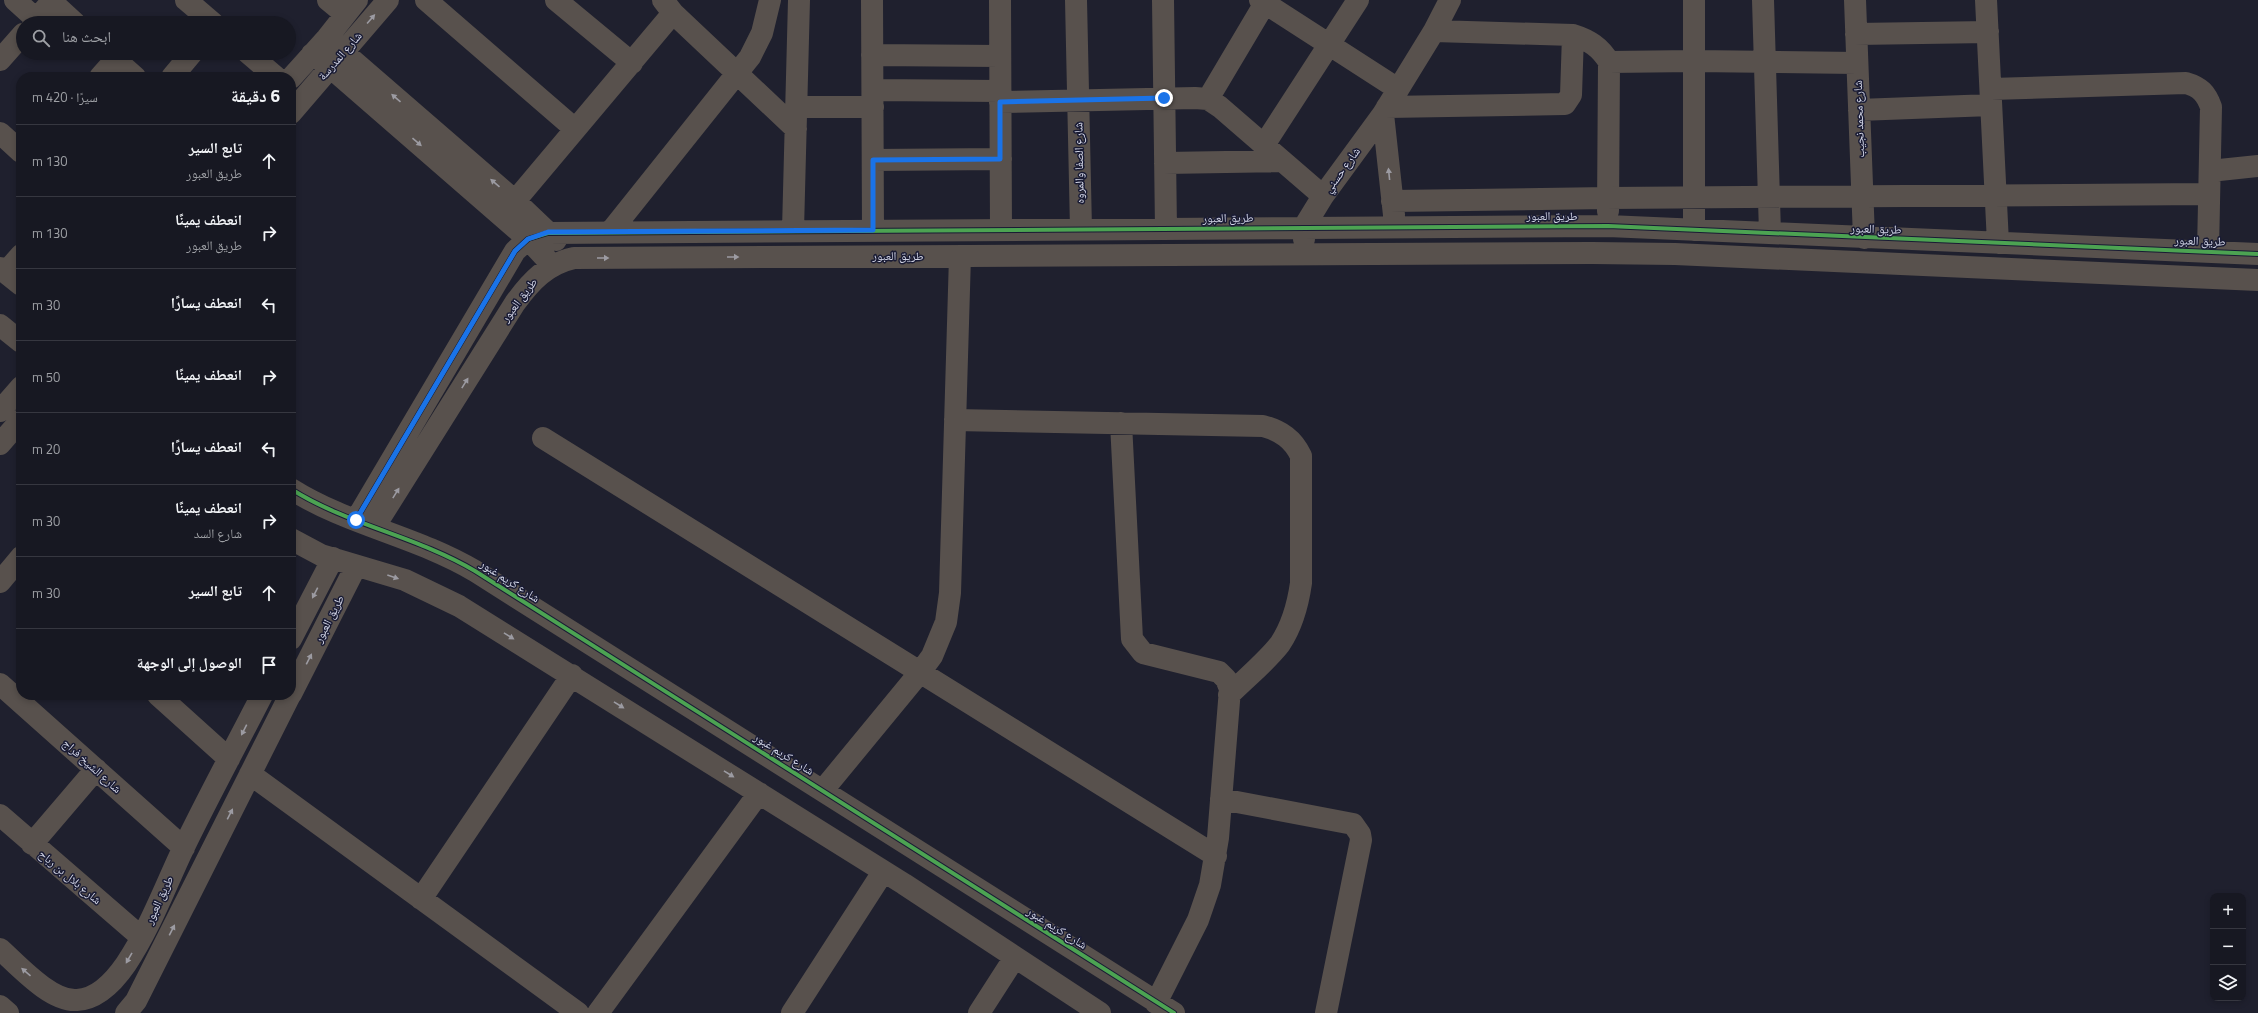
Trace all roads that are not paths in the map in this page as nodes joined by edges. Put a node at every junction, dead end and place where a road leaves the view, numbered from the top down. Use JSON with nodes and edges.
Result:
{"nodes":[{"id":1,"x":15,"y":0,"type":"edge"},
{"id":2,"x":186,"y":0,"type":"edge"},
{"id":3,"x":328,"y":0,"type":"edge"},
{"id":4,"x":388,"y":0,"type":"edge"},
{"id":5,"x":426,"y":0,"type":"edge"},
{"id":6,"x":556,"y":0,"type":"edge"},
{"id":7,"x":770,"y":0,"type":"edge"},
{"id":8,"x":799,"y":0,"type":"edge"},
{"id":9,"x":872,"y":0,"type":"edge"},
{"id":10,"x":1000,"y":0,"type":"edge"},
{"id":11,"x":1076,"y":0,"type":"edge"},
{"id":12,"x":1163,"y":0,"type":"edge"},
{"id":13,"x":1358,"y":0,"type":"edge"},
{"id":14,"x":1450,"y":0,"type":"edge"},
{"id":15,"x":1694,"y":0,"type":"edge"},
{"id":16,"x":1763,"y":0,"type":"edge"},
{"id":17,"x":1855,"y":0,"type":"edge"},
{"id":18,"x":1986,"y":0,"type":"edge"},
{"id":19,"x":53,"y":1,"type":"edge"},
{"id":20,"x":1263,"y":2,"type":"edge"},
{"id":21,"x":668,"y":6,"type":"edge"},
{"id":22,"x":351,"y":7,"type":"edge"},
{"id":23,"x":25,"y":16,"type":"edge"},
{"id":24,"x":40,"y":16,"type":"edge"},
{"id":25,"x":68,"y":16,"type":"edge"},
{"id":26,"x":205,"y":16,"type":"edge"},
{"id":27,"x":1434,"y":32,"type":"junction"},
{"id":28,"x":1988,"y":32,"type":"junction"},
{"id":29,"x":1856,"y":34,"type":"junction"},
{"id":30,"x":1573,"y":35,"type":"junction"},
{"id":31,"x":16,"y":42,"type":"edge"},
{"id":32,"x":1330,"y":44,"type":"junction"},
{"id":33,"x":333,"y":53,"type":"junction"},
{"id":34,"x":872,"y":55,"type":"junction"},
{"id":35,"x":1000,"y":56,"type":"junction"},
{"id":36,"x":0,"y":60,"type":"edge"},
{"id":37,"x":109,"y":60,"type":"edge"},
{"id":38,"x":116,"y":60,"type":"edge"},
{"id":39,"x":186,"y":60,"type":"edge"},
{"id":40,"x":256,"y":60,"type":"edge"},
{"id":41,"x":1694,"y":61,"type":"junction"},
{"id":42,"x":1609,"y":62,"type":"junction"},
{"id":43,"x":1765,"y":62,"type":"junction"},
{"id":44,"x":632,"y":63,"type":"junction"},
{"id":45,"x":1857,"y":63,"type":"junction"},
{"id":46,"x":103,"y":72,"type":"edge"},
{"id":47,"x":129,"y":72,"type":"edge"},
{"id":48,"x":176,"y":72,"type":"edge"},
{"id":49,"x":270,"y":72,"type":"edge"},
{"id":50,"x":296,"y":72,"type":"edge"},
{"id":51,"x":737,"y":73,"type":"junction"},
{"id":52,"x":1000,"y":96,"type":"junction"},
{"id":53,"x":1991,"y":97,"type":"junction"},
{"id":54,"x":873,"y":98,"type":"junction"},
{"id":55,"x":1164,"y":98,"type":"junction"},
{"id":56,"x":1208,"y":99,"type":"junction"},
{"id":57,"x":1078,"y":101,"type":"junction"},
{"id":58,"x":1389,"y":103,"type":"junction"},
{"id":59,"x":296,"y":106,"type":"edge"},
{"id":60,"x":797,"y":107,"type":"junction"},
{"id":61,"x":1859,"y":110,"type":"junction"},
{"id":62,"x":796,"y":129,"type":"junction"},
{"id":63,"x":575,"y":130,"type":"junction"},
{"id":64,"x":0,"y":133,"type":"edge"},
{"id":65,"x":1264,"y":145,"type":"junction"},
{"id":66,"x":16,"y":147,"type":"edge"},
{"id":67,"x":1000,"y":159,"type":"junction"},
{"id":68,"x":873,"y":160,"type":"junction"},
{"id":69,"x":1282,"y":161,"type":"junction"},
{"id":70,"x":1165,"y":163,"type":"junction"},
{"id":71,"x":2258,"y":166,"type":"edge"},
{"id":72,"x":2210,"y":171,"type":"junction"},
{"id":73,"x":2209,"y":194,"type":"junction"},
{"id":74,"x":1996,"y":195,"type":"junction"},
{"id":75,"x":1323,"y":196,"type":"junction"},
{"id":76,"x":1769,"y":196,"type":"junction"},
{"id":77,"x":1862,"y":196,"type":"junction"},
{"id":78,"x":1694,"y":197,"type":"junction"},
{"id":79,"x":1608,"y":198,"type":"junction"},
{"id":80,"x":515,"y":201,"type":"junction"},
{"id":81,"x":1392,"y":201,"type":"junction"},
{"id":82,"x":1608,"y":226,"type":"junction"},
{"id":83,"x":1304,"y":227,"type":"junction"},
{"id":84,"x":1395,"y":227,"type":"junction"},
{"id":85,"x":1001,"y":229,"type":"junction"},
{"id":86,"x":1081,"y":229,"type":"junction"},
{"id":87,"x":1166,"y":229,"type":"junction"},
{"id":88,"x":793,"y":230,"type":"junction"},
{"id":89,"x":873,"y":230,"type":"junction"},
{"id":90,"x":1694,"y":230,"type":"junction"},
{"id":91,"x":611,"y":231,"type":"junction"},
{"id":92,"x":1770,"y":233,"type":"junction"},
{"id":93,"x":538,"y":236,"type":"junction"},
{"id":94,"x":1864,"y":238,"type":"junction"},
{"id":95,"x":1998,"y":243,"type":"junction"},
{"id":96,"x":2208,"y":251,"type":"junction"},
{"id":97,"x":1396,"y":253,"type":"junction"},
{"id":98,"x":1304,"y":254,"type":"junction"},
{"id":99,"x":2258,"y":254,"type":"edge"},
{"id":100,"x":960,"y":256,"type":"junction"},
{"id":101,"x":574,"y":258,"type":"junction"},
{"id":102,"x":16,"y":263,"type":"edge"},
{"id":103,"x":552,"y":265,"type":"junction"},
{"id":104,"x":9,"y":275,"type":"edge"},
{"id":105,"x":2258,"y":280,"type":"edge"},
{"id":106,"x":0,"y":325,"type":"edge"},
{"id":107,"x":16,"y":338,"type":"edge"},
{"id":108,"x":16,"y":393,"type":"edge"},
{"id":109,"x":0,"y":411,"type":"edge"},
{"id":110,"x":955,"y":420,"type":"junction"},
{"id":111,"x":1121,"y":423,"type":"junction"},
{"id":112,"x":16,"y":426,"type":"edge"},
{"id":113,"x":543,"y":438,"type":"dead end"},
{"id":114,"x":0,"y":444,"type":"edge"},
{"id":115,"x":296,"y":493,"type":"edge"},
{"id":116,"x":366,"y":523,"type":"junction"},
{"id":117,"x":296,"y":542,"type":"edge"},
{"id":118,"x":333,"y":558,"type":"junction"},
{"id":119,"x":16,"y":563,"type":"edge"},
{"id":120,"x":356,"y":566,"type":"junction"},
{"id":121,"x":0,"y":582,"type":"edge"},
{"id":122,"x":296,"y":629,"type":"edge"},
{"id":123,"x":921,"y":671,"type":"junction"},
{"id":124,"x":572,"y":676,"type":"junction"},
{"id":125,"x":296,"y":684,"type":"edge"},
{"id":126,"x":1229,"y":695,"type":"junction"},
{"id":127,"x":24,"y":700,"type":"edge"},
{"id":128,"x":164,"y":700,"type":"edge"},
{"id":129,"x":259,"y":700,"type":"edge"},
{"id":130,"x":288,"y":700,"type":"edge"},
{"id":131,"x":229,"y":759,"type":"junction"},
{"id":132,"x":96,"y":769,"type":"junction"},
{"id":133,"x":250,"y":774,"type":"junction"},
{"id":134,"x":823,"y":790,"type":"junction"},
{"id":135,"x":759,"y":794,"type":"junction"},
{"id":136,"x":1221,"y":799,"type":"junction"},
{"id":137,"x":0,"y":815,"type":"edge"},
{"id":138,"x":32,"y":844,"type":"junction"},
{"id":139,"x":184,"y":848,"type":"junction"},
{"id":140,"x":1216,"y":856,"type":"junction"},
{"id":141,"x":883,"y":872,"type":"junction"},
{"id":142,"x":422,"y":899,"type":"junction"},
{"id":143,"x":142,"y":937,"type":"junction"},
{"id":144,"x":0,"y":950,"type":"edge"},
{"id":145,"x":1015,"y":957,"type":"junction"},
{"id":146,"x":0,"y":1006,"type":"edge"},
{"id":147,"x":77,"y":1007,"type":"edge"},
{"id":148,"x":1165,"y":1008,"type":"edge"},
{"id":149,"x":8,"y":1013,"type":"edge"},
{"id":150,"x":126,"y":1013,"type":"edge"},
{"id":151,"x":578,"y":1013,"type":"edge"},
{"id":152,"x":598,"y":1013,"type":"edge"},
{"id":153,"x":792,"y":1013,"type":"edge"},
{"id":154,"x":979,"y":1013,"type":"edge"},
{"id":155,"x":1100,"y":1013,"type":"edge"},
{"id":156,"x":1326,"y":1013,"type":"edge"}],
"edges":[{"from":1,"to":23,"type":"street"},
{"from":2,"to":26,"type":"street"},
{"from":3,"to":22,"type":"street"},
{"from":33,"to":4,"type":"street","name":"شارع المدرسة","one_way":true},
{"from":5,"to":63,"type":"street"},
{"from":6,"to":44,"type":"street"},
{"from":7,"to":51,"type":"street"},
{"from":8,"to":60,"type":"street"},
{"from":9,"to":34,"type":"street"},
{"from":10,"to":35,"type":"street"},
{"from":11,"to":57,"type":"street","name":"شارع الصفا والمروه"},
{"from":12,"to":55,"type":"street"},
{"from":13,"to":32,"type":"street"},
{"from":14,"to":27,"type":"street","name":"شارع حسني"},
{"from":15,"to":41,"type":"street"},
{"from":16,"to":43,"type":"street"},
{"from":17,"to":29,"type":"street","name":"شارع محمد نجيب"},
{"from":18,"to":28,"type":"street"},
{"from":19,"to":24,"type":"street"},
{"from":19,"to":25,"type":"street"},
{"from":20,"to":32,"type":"street"},
{"from":20,"to":56,"type":"street"},
{"from":21,"to":44,"type":"street"},
{"from":21,"to":51,"type":"street"},
{"from":22,"to":33,"type":"street","name":"شارع المدرسة"},
{"from":27,"to":30,"type":"street"},
{"from":27,"to":58,"type":"street","name":"شارع حسني"},
{"from":28,"to":29,"type":"street"},
{"from":28,"to":53,"type":"street"},
{"from":29,"to":45,"type":"street","name":"شارع محمد نجيب"},
{"from":30,"to":42,"type":"street"},
{"from":30,"to":58,"type":"street"},
{"from":31,"to":36,"type":"street"},
{"from":32,"to":58,"type":"street"},
{"from":32,"to":65,"type":"street"},
{"from":33,"to":50,"type":"street","name":"شارع المدرسة"},
{"from":33,"to":59,"type":"street","name":"شارع المدرسة"},
{"from":80,"to":33,"type":"street","one_way":true},
{"from":33,"to":93,"type":"street","one_way":true},
{"from":34,"to":35,"type":"street"},
{"from":34,"to":54,"type":"street"},
{"from":35,"to":52,"type":"street"},
{"from":37,"to":46,"type":"street"},
{"from":38,"to":47,"type":"street"},
{"from":39,"to":48,"type":"street"},
{"from":40,"to":49,"type":"street"},
{"from":41,"to":42,"type":"street"},
{"from":41,"to":43,"type":"street"},
{"from":41,"to":78,"type":"street"},
{"from":42,"to":79,"type":"street"},
{"from":43,"to":45,"type":"street"},
{"from":43,"to":76,"type":"street"},
{"from":44,"to":63,"type":"street"},
{"from":45,"to":61,"type":"street","name":"شارع محمد نجيب"},
{"from":51,"to":62,"type":"street"},
{"from":51,"to":91,"type":"street"},
{"from":52,"to":54,"type":"street"},
{"from":52,"to":57,"type":"street"},
{"from":52,"to":67,"type":"street"},
{"from":53,"to":61,"type":"street"},
{"from":53,"to":72,"type":"street"},
{"from":53,"to":74,"type":"street"},
{"from":54,"to":60,"type":"street"},
{"from":54,"to":68,"type":"street"},
{"from":55,"to":56,"type":"street"},
{"from":55,"to":57,"type":"street"},
{"from":55,"to":70,"type":"street"},
{"from":56,"to":65,"type":"street"},
{"from":57,"to":86,"type":"street","name":"شارع الصفا والمروه"},
{"from":58,"to":75,"type":"street","name":"شارع حسني"},
{"from":81,"to":58,"type":"street","one_way":true},
{"from":60,"to":62,"type":"street"},
{"from":61,"to":77,"type":"street","name":"شارع محمد نجيب"},
{"from":62,"to":88,"type":"street"},
{"from":63,"to":80,"type":"street"},
{"from":64,"to":66,"type":"street"},
{"from":65,"to":69,"type":"street"},
{"from":67,"to":68,"type":"street"},
{"from":67,"to":85,"type":"street"},
{"from":68,"to":89,"type":"street"},
{"from":69,"to":70,"type":"street"},
{"from":69,"to":75,"type":"street"},
{"from":70,"to":87,"type":"street"},
{"from":71,"to":72,"type":"street"},
{"from":72,"to":73,"type":"street"},
{"from":73,"to":74,"type":"street"},
{"from":73,"to":96,"type":"street"},
{"from":74,"to":77,"type":"street"},
{"from":74,"to":95,"type":"street"},
{"from":75,"to":83,"type":"street","name":"شارع حسني"},
{"from":76,"to":77,"type":"street"},
{"from":76,"to":78,"type":"street"},
{"from":76,"to":92,"type":"street"},
{"from":77,"to":94,"type":"street","name":"شارع محمد نجيب"},
{"from":78,"to":79,"type":"street"},
{"from":78,"to":90,"type":"street"},
{"from":79,"to":81,"type":"street"},
{"from":79,"to":82,"type":"street"},
{"from":80,"to":93,"type":"street"},
{"from":81,"to":84,"type":"street"},
{"from":82,"to":84,"type":"street","name":"طريق العبور"},
{"from":82,"to":90,"type":"street","name":"طريق العبور"},
{"from":83,"to":84,"type":"street","name":"طريق العبور"},
{"from":83,"to":87,"type":"street","name":"طريق العبور"},
{"from":83,"to":98,"type":"street"},
{"from":84,"to":97,"type":"street"},
{"from":85,"to":86,"type":"street","name":"طريق العبور"},
{"from":85,"to":89,"type":"street","name":"طريق العبور"},
{"from":86,"to":87,"type":"street","name":"طريق العبور"},
{"from":88,"to":89,"type":"street","name":"طريق العبور"},
{"from":88,"to":91,"type":"street","name":"طريق العبور"},
{"from":90,"to":92,"type":"street","name":"طريق العبور"},
{"from":91,"to":93,"type":"street","name":"طريق العبور"},
{"from":92,"to":94,"type":"street","name":"طريق العبور"},
{"from":93,"to":101,"type":"street"},
{"from":93,"to":103,"type":"street"},
{"from":93,"to":116,"type":"street","name":"طريق العبور"},
{"from":94,"to":95,"type":"street","name":"طريق العبور"},
{"from":95,"to":96,"type":"street","name":"طريق العبور"},
{"from":96,"to":99,"type":"street","name":"طريق العبور"},
{"from":97,"to":98,"type":"street","name":"طريق العبور"},
{"from":97,"to":105,"type":"street","name":"طريق العبور"},
{"from":98,"to":100,"type":"street","name":"طريق العبور"},
{"from":101,"to":100,"type":"street","name":"طريق العبور","one_way":true},
{"from":100,"to":110,"type":"street"},
{"from":101,"to":103,"type":"street","name":"طريق العبور"},
{"from":102,"to":104,"type":"street"},
{"from":116,"to":103,"type":"street","name":"طريق العبور","one_way":true},
{"from":106,"to":107,"type":"street"},
{"from":108,"to":109,"type":"street"},
{"from":110,"to":111,"type":"street"},
{"from":110,"to":123,"type":"street"},
{"from":111,"to":126,"type":"street"},
{"from":111,"to":126,"type":"street"},
{"from":112,"to":114,"type":"street"},
{"from":113,"to":123,"type":"street"},
{"from":115,"to":116,"type":"street","name":"شارع كريم غبور"},
{"from":116,"to":134,"type":"street","name":"شارع كريم غبور"},
{"from":117,"to":118,"type":"street"},
{"from":118,"to":120,"type":"street"},
{"from":118,"to":122,"type":"street","name":"طريق العبور","one_way":true},
{"from":119,"to":121,"type":"street"},
{"from":120,"to":124,"type":"street","one_way":true},
{"from":125,"to":120,"type":"street","name":"طريق العبور","one_way":true},
{"from":123,"to":134,"type":"street"},
{"from":123,"to":140,"type":"street"},
{"from":124,"to":135,"type":"street","one_way":true},
{"from":124,"to":142,"type":"street"},
{"from":126,"to":136,"type":"street"},
{"from":127,"to":132,"type":"street","name":"شارع الشيخ فراج"},
{"from":128,"to":131,"type":"street"},
{"from":129,"to":131,"type":"street","name":"طريق العبور","one_way":true},
{"from":130,"to":133,"type":"street","name":"طريق العبور"},
{"from":131,"to":139,"type":"street","name":"طريق العبور"},
{"from":132,"to":138,"type":"street"},
{"from":132,"to":139,"type":"street","name":"شارع الشيخ فراج"},
{"from":133,"to":142,"type":"street"},
{"from":150,"to":133,"type":"street","name":"طريق العبور","one_way":true},
{"from":134,"to":148,"type":"street","name":"شارع كريم غبور"},
{"from":135,"to":141,"type":"street"},
{"from":135,"to":152,"type":"street"},
{"from":136,"to":140,"type":"street"},
{"from":136,"to":156,"type":"street"},
{"from":137,"to":138,"type":"street","name":"شارع بلال بن رباح"},
{"from":138,"to":143,"type":"street","name":"شارع بلال بن رباح"},
{"from":139,"to":143,"type":"street","name":"طريق العبور"},
{"from":140,"to":148,"type":"street"},
{"from":141,"to":145,"type":"street"},
{"from":141,"to":153,"type":"street"},
{"from":142,"to":151,"type":"street"},
{"from":143,"to":147,"type":"street","name":"طريق العبور","one_way":true},
{"from":147,"to":144,"type":"street","name":"طريق العبور","one_way":true},
{"from":145,"to":154,"type":"street"},
{"from":145,"to":155,"type":"street"},
{"from":146,"to":149,"type":"street"}]}
